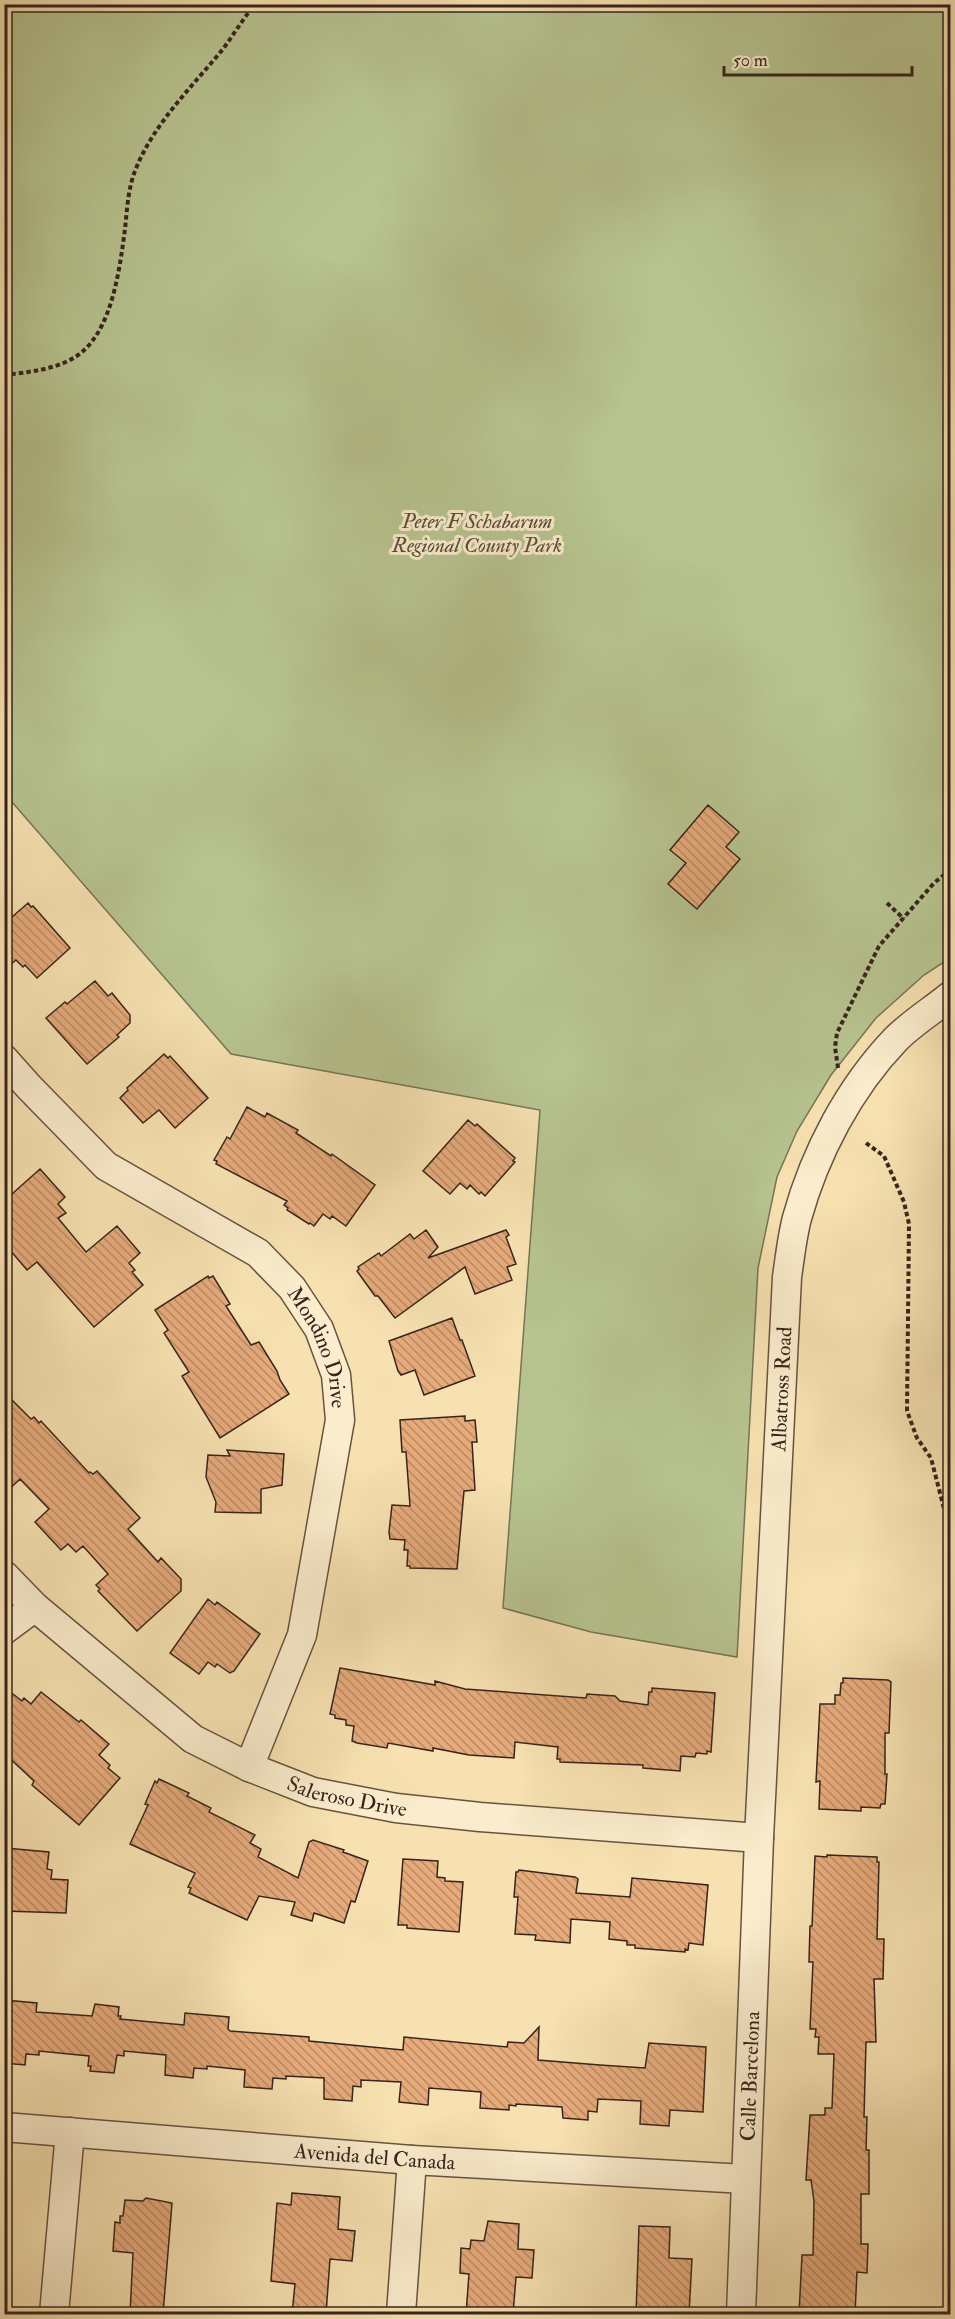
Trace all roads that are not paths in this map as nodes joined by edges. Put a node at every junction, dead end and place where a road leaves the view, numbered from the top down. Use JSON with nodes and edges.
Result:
{"nodes":[{"id":1,"x":951,"y":996,"type":"edge"},
{"id":2,"x":4,"y":1059,"type":"edge"},
{"id":3,"x":4,"y":1575,"type":"edge"},
{"id":4,"x":35,"y":1607,"type":"junction"},
{"id":5,"x":4,"y":1630,"type":"edge"},
{"id":6,"x":249,"y":1767,"type":"junction"},
{"id":7,"x":759,"y":1838,"type":"junction"},
{"id":8,"x":4,"y":2127,"type":"edge"},
{"id":9,"x":70,"y":2132,"type":"junction"},
{"id":10,"x":412,"y":2160,"type":"junction"},
{"id":11,"x":745,"y":2179,"type":"junction"},
{"id":12,"x":54,"y":2314,"type":"edge"},
{"id":13,"x":401,"y":2314,"type":"edge"},
{"id":14,"x":741,"y":2314,"type":"edge"}],
"edges":[{"from":1,"to":7,"type":"street","name":"Albatross Road"},
{"from":2,"to":6,"type":"street","name":"Mondino Drive"},
{"from":3,"to":4,"type":"street","name":"Saleroso Drive"},
{"from":4,"to":5,"type":"street"},
{"from":4,"to":6,"type":"street","name":"Saleroso Drive"},
{"from":6,"to":7,"type":"street","name":"Saleroso Drive"},
{"from":7,"to":11,"type":"street","name":"Calle Barcelona"},
{"from":8,"to":9,"type":"street","name":"Avenida del Canada"},
{"from":9,"to":10,"type":"street","name":"Avenida del Canada"},
{"from":9,"to":12,"type":"street"},
{"from":10,"to":11,"type":"street","name":"Avenida del Canada"},
{"from":10,"to":13,"type":"street"},
{"from":11,"to":14,"type":"street","name":"Calle Barcelona"}]}
